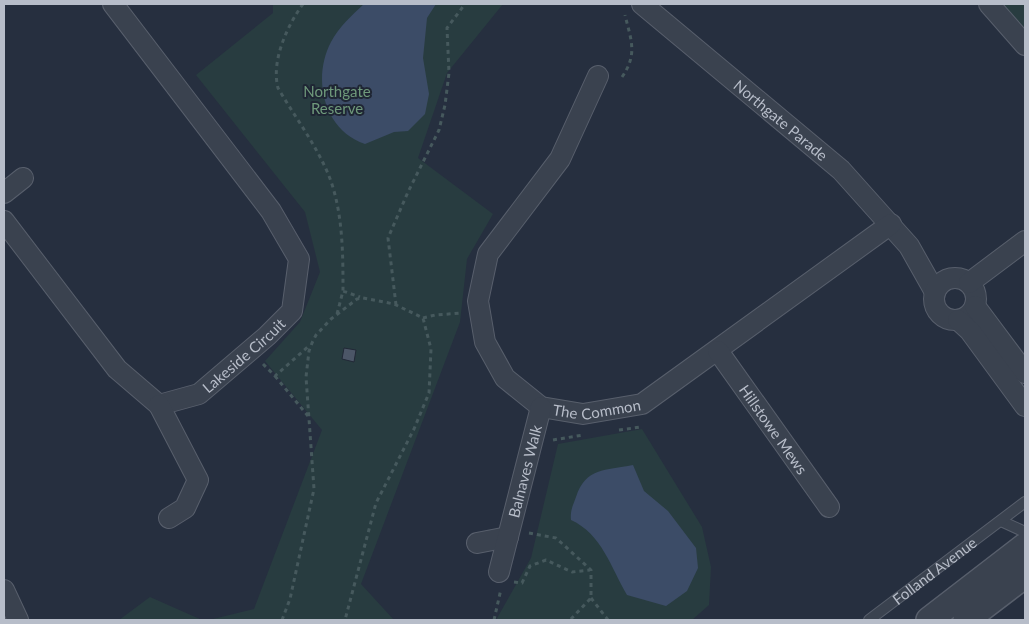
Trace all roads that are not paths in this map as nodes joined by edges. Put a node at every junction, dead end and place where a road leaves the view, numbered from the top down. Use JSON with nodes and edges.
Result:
{"nodes":[{"id":1,"x":113,"y":4,"type":"edge"},
{"id":2,"x":988,"y":4,"type":"edge"},
{"id":3,"x":645,"y":8,"type":"edge"},
{"id":4,"x":1025,"y":45,"type":"edge"},
{"id":5,"x":598,"y":76,"type":"dead end"},
{"id":6,"x":23,"y":178,"type":"dead end"},
{"id":7,"x":4,"y":193,"type":"edge"},
{"id":8,"x":4,"y":221,"type":"edge"},
{"id":9,"x":891,"y":224,"type":"junction"},
{"id":10,"x":1025,"y":241,"type":"edge"},
{"id":11,"x":909,"y":246,"type":"junction"},
{"id":12,"x":961,"y":280,"type":"junction"},
{"id":13,"x":935,"y":292,"type":"junction"},
{"id":14,"x":975,"y":306,"type":"junction"},
{"id":15,"x":958,"y":320,"type":"junction"},
{"id":16,"x":718,"y":351,"type":"junction"},
{"id":17,"x":1025,"y":373,"type":"edge"},
{"id":18,"x":159,"y":405,"type":"junction"},
{"id":19,"x":1025,"y":406,"type":"edge"},
{"id":20,"x":541,"y":407,"type":"junction"},
{"id":21,"x":1025,"y":502,"type":"edge"},
{"id":22,"x":829,"y":507,"type":"dead end"},
{"id":23,"x":169,"y":518,"type":"dead end"},
{"id":24,"x":1001,"y":521,"type":"junction"},
{"id":25,"x":1025,"y":532,"type":"edge"},
{"id":26,"x":508,"y":536,"type":"junction"},
{"id":27,"x":477,"y":543,"type":"dead end"},
{"id":28,"x":1025,"y":546,"type":"edge"},
{"id":29,"x":499,"y":572,"type":"road end"},
{"id":30,"x":1025,"y":575,"type":"edge"},
{"id":31,"x":4,"y":590,"type":"edge"},
{"id":32,"x":4,"y":613,"type":"edge"},
{"id":33,"x":12,"y":620,"type":"edge"},
{"id":34,"x":18,"y":620,"type":"edge"},
{"id":35,"x":869,"y":620,"type":"edge"},
{"id":36,"x":928,"y":620,"type":"edge"},
{"id":37,"x":966,"y":620,"type":"edge"}],
"edges":[{"from":1,"to":18,"type":"street","name":"Lakeside Circuit"},
{"from":2,"to":4,"type":"street"},
{"from":3,"to":9,"type":"street","name":"Northgate Parade"},
{"from":5,"to":20,"type":"street","name":"The Common"},
{"from":6,"to":7,"type":"street"},
{"from":8,"to":18,"type":"street"},
{"from":9,"to":11,"type":"street","name":"Northgate Parade"},
{"from":9,"to":16,"type":"street","name":"The Common"},
{"from":10,"to":12,"type":"street"},
{"from":11,"to":12,"type":"street","name":"Northgate Parade"},
{"from":11,"to":13,"type":"street","name":"Northgate Parade"},
{"from":12,"to":13,"type":"street"},
{"from":12,"to":14,"type":"street"},
{"from":13,"to":15,"type":"street"},
{"from":14,"to":15,"type":"street"},
{"from":14,"to":17,"type":"street"},
{"from":15,"to":19,"type":"street"},
{"from":16,"to":20,"type":"street","name":"The Common"},
{"from":16,"to":22,"type":"street","name":"Hillstowe Mews"},
{"from":18,"to":23,"type":"street"},
{"from":20,"to":26,"type":"street","name":"Balnaves Walk"},
{"from":21,"to":24,"type":"lane","name":"Folland Avenue"},
{"from":24,"to":25,"type":"lane"},
{"from":24,"to":35,"type":"lane","name":"Folland Avenue"},
{"from":26,"to":27,"type":"street","name":"Balnaves Walk"},
{"from":26,"to":29,"type":"street","name":"Balnaves Walk"},
{"from":28,"to":36,"type":"street"},
{"from":30,"to":37,"type":"street"},
{"from":31,"to":34,"type":"street"},
{"from":32,"to":33,"type":"street"}]}
